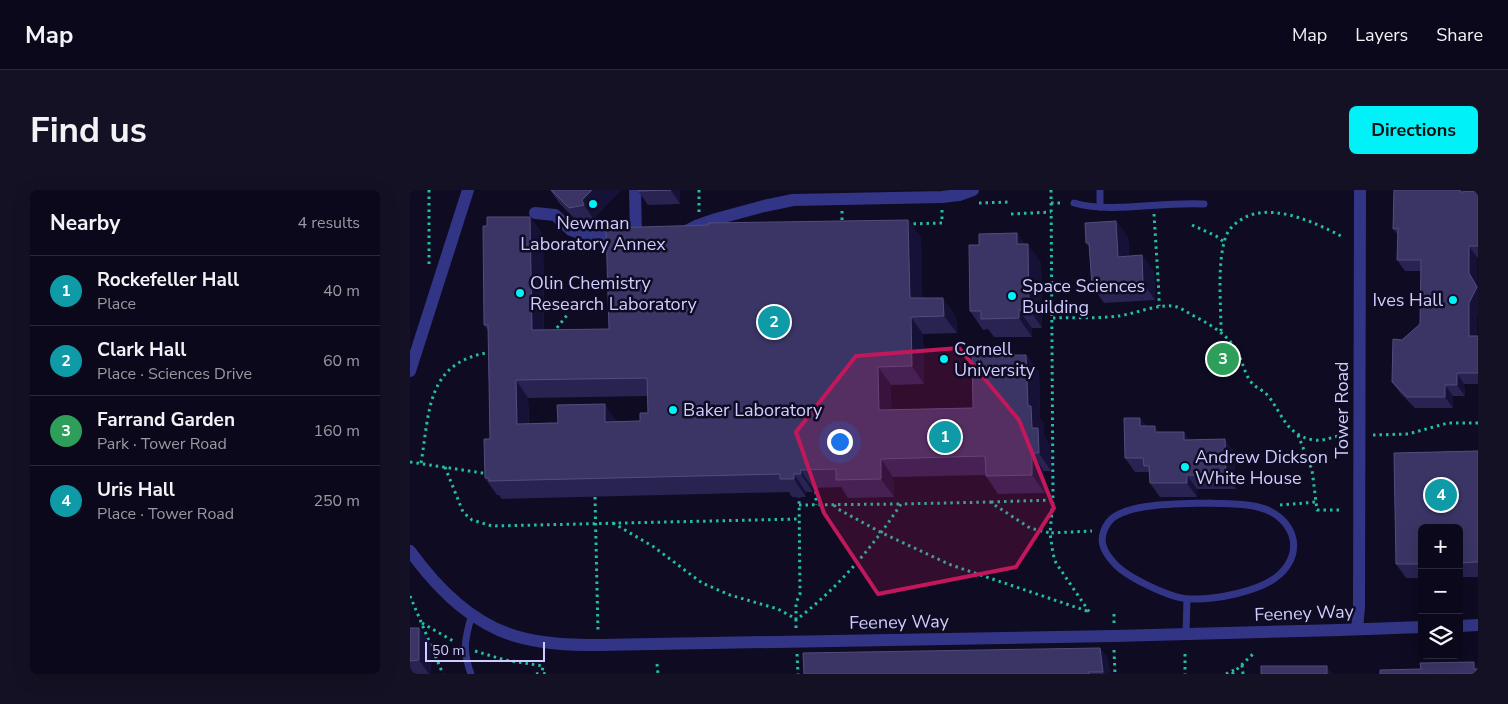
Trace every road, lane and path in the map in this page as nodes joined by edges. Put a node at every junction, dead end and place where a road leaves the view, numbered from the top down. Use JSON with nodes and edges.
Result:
{"nodes":[{"id":1,"x":429,"y":190,"type":"edge"},
{"id":2,"x":468,"y":190,"type":"edge"},
{"id":3,"x":635,"y":190,"type":"edge"},
{"id":4,"x":699,"y":190,"type":"edge"},
{"id":5,"x":973,"y":190,"type":"edge"},
{"id":6,"x":1050,"y":190,"type":"edge"},
{"id":7,"x":1100,"y":190,"type":"edge"},
{"id":8,"x":1360,"y":190,"type":"edge"},
{"id":9,"x":846,"y":194,"type":"edge"},
{"id":10,"x":1011,"y":202,"type":"dead end"},
{"id":11,"x":1074,"y":203,"type":"dead end"},
{"id":12,"x":972,"y":204,"type":"dead end"},
{"id":13,"x":1154,"y":204,"type":"junction"},
{"id":14,"x":1204,"y":204,"type":"dead end"},
{"id":15,"x":950,"y":207,"type":"dead end"},
{"id":16,"x":1100,"y":207,"type":"junction"},
{"id":17,"x":535,"y":212,"type":"dead end"},
{"id":18,"x":1051,"y":212,"type":"junction"},
{"id":19,"x":1011,"y":214,"type":"dead end"},
{"id":20,"x":902,"y":224,"type":"edge"},
{"id":21,"x":699,"y":225,"type":"junction"},
{"id":22,"x":1192,"y":225,"type":"dead end"},
{"id":23,"x":842,"y":226,"type":"edge"},
{"id":24,"x":834,"y":228,"type":"edge"},
{"id":25,"x":667,"y":234,"type":"edge"},
{"id":26,"x":652,"y":235,"type":"edge"},
{"id":27,"x":636,"y":236,"type":"junction"},
{"id":28,"x":1341,"y":236,"type":"dead end"},
{"id":29,"x":1224,"y":243,"type":"junction"},
{"id":30,"x":429,"y":268,"type":"dead end"},
{"id":31,"x":1159,"y":306,"type":"junction"},
{"id":32,"x":568,"y":314,"type":"dead end"},
{"id":33,"x":1053,"y":318,"type":"junction"},
{"id":34,"x":1221,"y":332,"type":"junction"},
{"id":35,"x":556,"y":339,"type":"edge"},
{"id":36,"x":497,"y":351,"type":"edge"},
{"id":37,"x":410,"y":371,"type":"edge"},
{"id":38,"x":1478,"y":423,"type":"edge"},
{"id":39,"x":1381,"y":434,"type":"dead end"},
{"id":40,"x":1298,"y":435,"type":"junction"},
{"id":41,"x":1337,"y":435,"type":"dead end"},
{"id":42,"x":410,"y":462,"type":"edge"},
{"id":43,"x":421,"y":464,"type":"junction"},
{"id":44,"x":445,"y":467,"type":"junction"},
{"id":45,"x":497,"y":475,"type":"edge"},
{"id":46,"x":815,"y":480,"type":"edge"},
{"id":47,"x":595,"y":497,"type":"edge"},
{"id":48,"x":799,"y":497,"type":"dead end"},
{"id":49,"x":1053,"y":500,"type":"junction"},
{"id":50,"x":990,"y":502,"type":"junction"},
{"id":51,"x":1316,"y":502,"type":"junction"},
{"id":52,"x":901,"y":504,"type":"junction"},
{"id":53,"x":799,"y":505,"type":"junction"},
{"id":54,"x":816,"y":505,"type":"junction"},
{"id":55,"x":834,"y":505,"type":"junction"},
{"id":56,"x":1258,"y":506,"type":"junction"},
{"id":57,"x":1339,"y":510,"type":"dead end"},
{"id":58,"x":800,"y":519,"type":"junction"},
{"id":59,"x":595,"y":523,"type":"junction"},
{"id":60,"x":612,"y":523,"type":"junction"},
{"id":61,"x":1102,"y":531,"type":"junction"},
{"id":62,"x":882,"y":533,"type":"junction"},
{"id":63,"x":1050,"y":533,"type":"junction"},
{"id":64,"x":412,"y":556,"type":"edge"},
{"id":65,"x":410,"y":596,"type":"edge"},
{"id":66,"x":1187,"y":599,"type":"junction"},
{"id":67,"x":472,"y":614,"type":"junction"},
{"id":68,"x":597,"y":615,"type":"dead end"},
{"id":69,"x":796,"y":620,"type":"junction"},
{"id":70,"x":421,"y":622,"type":"junction"},
{"id":71,"x":1478,"y":625,"type":"edge"},
{"id":72,"x":1418,"y":626,"type":"edge"},
{"id":73,"x":1463,"y":626,"type":"edge"},
{"id":74,"x":1358,"y":629,"type":"junction"},
{"id":75,"x":1186,"y":634,"type":"junction"},
{"id":76,"x":1114,"y":636,"type":"junction"},
{"id":77,"x":796,"y":642,"type":"junction"},
{"id":78,"x":459,"y":644,"type":"dead end"},
{"id":79,"x":470,"y":649,"type":"dead end"},
{"id":80,"x":1254,"y":653,"type":"dead end"},
{"id":81,"x":1185,"y":654,"type":"dead end"},
{"id":82,"x":658,"y":664,"type":"dead end"},
{"id":83,"x":1242,"y":664,"type":"junction"},
{"id":84,"x":1236,"y":669,"type":"junction"},
{"id":85,"x":544,"y":673,"type":"edge"},
{"id":86,"x":443,"y":674,"type":"edge"},
{"id":87,"x":471,"y":674,"type":"edge"},
{"id":88,"x":536,"y":674,"type":"edge"},
{"id":89,"x":658,"y":674,"type":"edge"},
{"id":90,"x":798,"y":674,"type":"edge"},
{"id":91,"x":1115,"y":674,"type":"edge"},
{"id":92,"x":1185,"y":674,"type":"edge"},
{"id":93,"x":1226,"y":674,"type":"edge"},
{"id":94,"x":1232,"y":674,"type":"edge"},
{"id":95,"x":1243,"y":674,"type":"edge"}],
"edges":[{"from":1,"to":30,"type":"path"},
{"from":2,"to":37,"type":"street"},
{"from":3,"to":27,"type":"street"},
{"from":4,"to":21,"type":"path"},
{"from":5,"to":9,"type":"street"},
{"from":6,"to":18,"type":"path"},
{"from":7,"to":16,"type":"lane"},
{"from":8,"to":74,"type":"street","name":"Tower Road"},
{"from":9,"to":21,"type":"street"},
{"from":10,"to":12,"type":"path"},
{"from":11,"to":16,"type":"lane"},
{"from":13,"to":14,"type":"lane"},
{"from":13,"to":16,"type":"lane"},
{"from":13,"to":31,"type":"path"},
{"from":15,"to":20,"type":"path"},
{"from":17,"to":27,"type":"street"},
{"from":18,"to":19,"type":"path"},
{"from":18,"to":33,"type":"path"},
{"from":21,"to":25,"type":"street"},
{"from":22,"to":29,"type":"path"},
{"from":23,"to":24,"type":"path"},
{"from":26,"to":27,"type":"street"},
{"from":28,"to":29,"type":"path"},
{"from":29,"to":34,"type":"path"},
{"from":31,"to":33,"type":"path"},
{"from":31,"to":34,"type":"path"},
{"from":32,"to":35,"type":"path"},
{"from":33,"to":49,"type":"path"},
{"from":34,"to":40,"type":"path"},
{"from":36,"to":43,"type":"path"},
{"from":38,"to":39,"type":"path"},
{"from":40,"to":41,"type":"path"},
{"from":40,"to":51,"type":"path"},
{"from":42,"to":43,"type":"path"},
{"from":43,"to":44,"type":"path"},
{"from":44,"to":45,"type":"path"},
{"from":44,"to":59,"type":"path"},
{"from":46,"to":54,"type":"path"},
{"from":47,"to":59,"type":"path"},
{"from":48,"to":53,"type":"path"},
{"from":49,"to":50,"type":"path"},
{"from":49,"to":63,"type":"path"},
{"from":50,"to":52,"type":"path"},
{"from":50,"to":63,"type":"path"},
{"from":51,"to":56,"type":"path"},
{"from":51,"to":57,"type":"path"},
{"from":52,"to":55,"type":"path"},
{"from":52,"to":62,"type":"path"},
{"from":53,"to":54,"type":"path"},
{"from":53,"to":58,"type":"path"},
{"from":54,"to":55,"type":"path"},
{"from":55,"to":62,"type":"path"},
{"from":56,"to":61,"type":"lane"},
{"from":56,"to":66,"type":"lane"},
{"from":58,"to":60,"type":"path"},
{"from":58,"to":69,"type":"path"},
{"from":59,"to":60,"type":"path"},
{"from":59,"to":68,"type":"path"},
{"from":60,"to":69,"type":"path"},
{"from":61,"to":63,"type":"path"},
{"from":61,"to":66,"type":"lane"},
{"from":62,"to":63,"type":"path"},
{"from":62,"to":69,"type":"path"},
{"from":64,"to":67,"type":"street","name":"Feeney Way"},
{"from":65,"to":70,"type":"path"},
{"from":66,"to":75,"type":"lane"},
{"from":67,"to":77,"type":"street","name":"Feeney Way"},
{"from":67,"to":87,"type":"lane"},
{"from":69,"to":77,"type":"path"},
{"from":70,"to":78,"type":"path"},
{"from":70,"to":86,"type":"path"},
{"from":71,"to":73,"type":"street"},
{"from":72,"to":74,"type":"street","name":"Feeney Way"},
{"from":74,"to":75,"type":"street","name":"Feeney Way"},
{"from":75,"to":76,"type":"street","name":"Feeney Way"},
{"from":76,"to":77,"type":"street","name":"Feeney Way"},
{"from":76,"to":91,"type":"path"},
{"from":77,"to":90,"type":"path"},
{"from":79,"to":85,"type":"path"},
{"from":80,"to":83,"type":"path"},
{"from":81,"to":92,"type":"path"},
{"from":82,"to":89,"type":"path"},
{"from":83,"to":84,"type":"path"},
{"from":83,"to":95,"type":"path"},
{"from":84,"to":93,"type":"path"},
{"from":84,"to":94,"type":"path"},
{"from":85,"to":88,"type":"path"}]}
